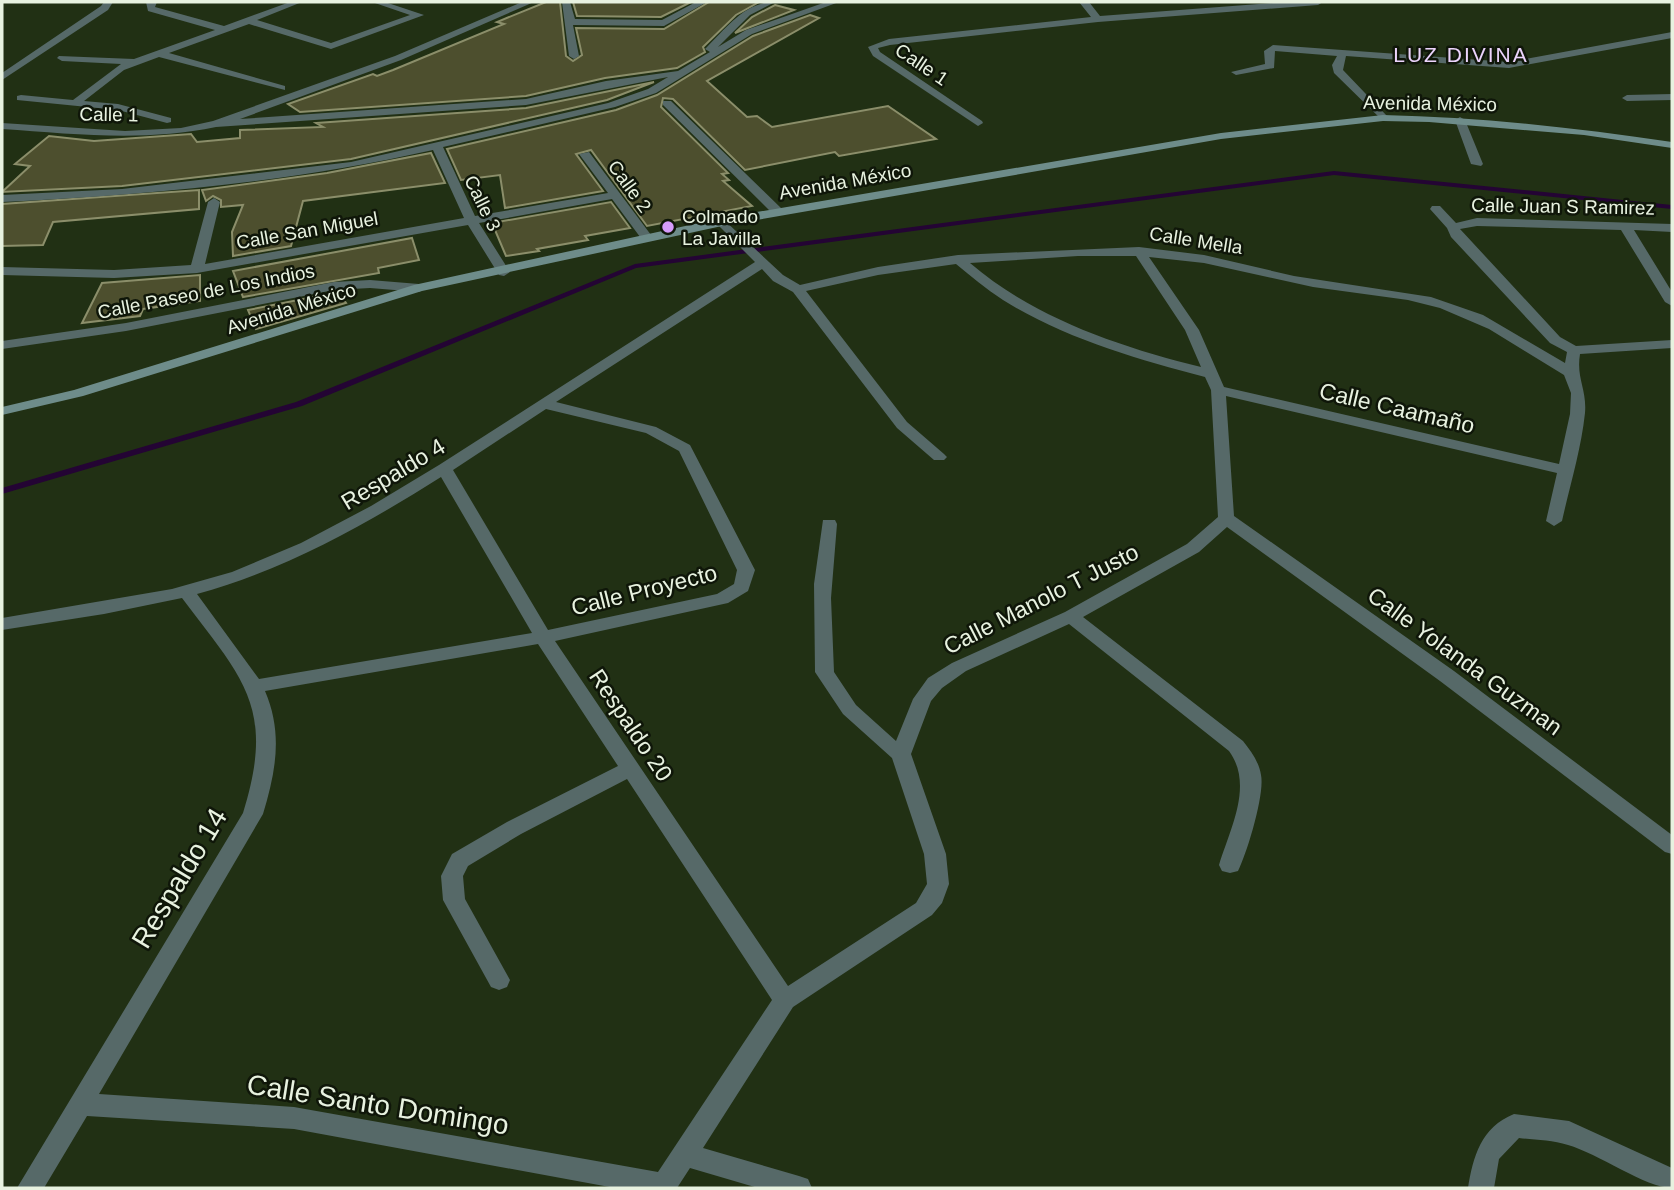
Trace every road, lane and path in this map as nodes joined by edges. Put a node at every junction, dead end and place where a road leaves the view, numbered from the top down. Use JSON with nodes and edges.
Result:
{"nodes":[{"id":1,"x":108,"y":2,"type":"edge"},
{"id":2,"x":152,"y":2,"type":"edge"},
{"id":3,"x":298,"y":2,"type":"edge"},
{"id":4,"x":376,"y":2,"type":"edge"},
{"id":5,"x":529,"y":2,"type":"edge"},
{"id":6,"x":566,"y":2,"type":"edge"},
{"id":7,"x":770,"y":2,"type":"edge"},
{"id":8,"x":834,"y":2,"type":"edge"},
{"id":9,"x":1084,"y":2,"type":"edge"},
{"id":10,"x":1318,"y":2,"type":"edge"},
{"id":11,"x":698,"y":4,"type":"edge"},
{"id":12,"x":1249,"y":4,"type":"edge"},
{"id":13,"x":1098,"y":19,"type":"junction"},
{"id":14,"x":247,"y":20,"type":"junction"},
{"id":15,"x":568,"y":20,"type":"junction"},
{"id":16,"x":223,"y":29,"type":"junction"},
{"id":17,"x":1672,"y":35,"type":"edge"},
{"id":18,"x":1344,"y":51,"type":"junction"},
{"id":19,"x":157,"y":53,"type":"junction"},
{"id":20,"x":574,"y":56,"type":"dead end"},
{"id":21,"x":62,"y":58,"type":"dead end"},
{"id":22,"x":133,"y":62,"type":"junction"},
{"id":23,"x":688,"y":71,"type":"junction"},
{"id":24,"x":1236,"y":72,"type":"dead end"},
{"id":25,"x":2,"y":76,"type":"edge"},
{"id":26,"x":281,"y":88,"type":"dead end"},
{"id":27,"x":1672,"y":97,"type":"edge"},
{"id":28,"x":21,"y":98,"type":"dead end"},
{"id":29,"x":1626,"y":98,"type":"dead end"},
{"id":30,"x":77,"y":101,"type":"junction"},
{"id":31,"x":667,"y":103,"type":"dead end"},
{"id":32,"x":1383,"y":118,"type":"junction"},
{"id":33,"x":167,"y":120,"type":"dead end"},
{"id":34,"x":1460,"y":120,"type":"junction"},
{"id":35,"x":978,"y":123,"type":"dead end"},
{"id":36,"x":216,"y":124,"type":"junction"},
{"id":37,"x":2,"y":126,"type":"edge"},
{"id":38,"x":1672,"y":145,"type":"edge"},
{"id":39,"x":437,"y":146,"type":"junction"},
{"id":40,"x":585,"y":154,"type":"dead end"},
{"id":41,"x":1477,"y":164,"type":"dead end"},
{"id":42,"x":616,"y":195,"type":"junction"},
{"id":43,"x":2,"y":198,"type":"edge"},
{"id":44,"x":214,"y":202,"type":"dead end"},
{"id":45,"x":1437,"y":209,"type":"dead end"},
{"id":46,"x":778,"y":212,"type":"junction"},
{"id":47,"x":470,"y":219,"type":"junction"},
{"id":48,"x":722,"y":222,"type":"junction"},
{"id":49,"x":1624,"y":225,"type":"junction"},
{"id":50,"x":1453,"y":227,"type":"junction"},
{"id":51,"x":1672,"y":228,"type":"edge"},
{"id":52,"x":647,"y":239,"type":"junction"},
{"id":53,"x":1139,"y":251,"type":"junction"},
{"id":54,"x":958,"y":259,"type":"junction"},
{"id":55,"x":764,"y":262,"type":"junction"},
{"id":56,"x":197,"y":269,"type":"junction"},
{"id":57,"x":2,"y":271,"type":"edge"},
{"id":58,"x":503,"y":272,"type":"junction"},
{"id":59,"x":419,"y":288,"type":"junction"},
{"id":60,"x":798,"y":289,"type":"junction"},
{"id":61,"x":1672,"y":302,"type":"edge"},
{"id":62,"x":1672,"y":344,"type":"edge"},
{"id":63,"x":2,"y":345,"type":"edge"},
{"id":64,"x":1574,"y":350,"type":"junction"},
{"id":65,"x":1570,"y":373,"type":"junction"},
{"id":66,"x":1214,"y":382,"type":"junction"},
{"id":67,"x":544,"y":404,"type":"junction"},
{"id":68,"x":2,"y":411,"type":"edge"},
{"id":69,"x":939,"y":457,"type":"dead end"},
{"id":70,"x":445,"y":470,"type":"junction"},
{"id":71,"x":1566,"y":470,"type":"junction"},
{"id":72,"x":1226,"y":518,"type":"junction"},
{"id":73,"x":1553,"y":521,"type":"dead end"},
{"id":74,"x":829,"y":524,"type":"dead end"},
{"id":75,"x":186,"y":591,"type":"junction"},
{"id":76,"x":1071,"y":616,"type":"junction"},
{"id":77,"x":2,"y":624,"type":"edge"},
{"id":78,"x":543,"y":637,"type":"junction"},
{"id":79,"x":257,"y":686,"type":"junction"},
{"id":80,"x":901,"y":754,"type":"junction"},
{"id":81,"x":631,"y":768,"type":"junction"},
{"id":82,"x":1672,"y":846,"type":"edge"},
{"id":83,"x":1230,"y":865,"type":"dead end"},
{"id":84,"x":499,"y":980,"type":"dead end"},
{"id":85,"x":785,"y":1000,"type":"junction"},
{"id":86,"x":81,"y":1104,"type":"junction"},
{"id":87,"x":683,"y":1154,"type":"junction"},
{"id":88,"x":1672,"y":1182,"type":"edge"},
{"id":89,"x":663,"y":1187,"type":"edge"},
{"id":90,"x":30,"y":1188,"type":"edge"},
{"id":91,"x":799,"y":1188,"type":"edge"},
{"id":92,"x":1481,"y":1188,"type":"edge"}],
"edges":[{"from":1,"to":25,"type":"street"},
{"from":2,"to":16,"type":"street"},
{"from":3,"to":14,"type":"street"},
{"from":4,"to":14,"type":"street"},
{"from":5,"to":36,"type":"street"},
{"from":6,"to":15,"type":"street"},
{"from":7,"to":23,"type":"street"},
{"from":8,"to":23,"type":"street"},
{"from":9,"to":13,"type":"street"},
{"from":10,"to":12,"type":"street","name":"Calle 1"},
{"from":11,"to":15,"type":"street"},
{"from":12,"to":13,"type":"street","name":"Calle 1"},
{"from":13,"to":35,"type":"street","name":"Calle 1"},
{"from":14,"to":16,"type":"street"},
{"from":15,"to":20,"type":"street"},
{"from":16,"to":19,"type":"street"},
{"from":17,"to":18,"type":"street"},
{"from":18,"to":24,"type":"street"},
{"from":18,"to":32,"type":"street"},
{"from":19,"to":22,"type":"street"},
{"from":19,"to":26,"type":"street"},
{"from":21,"to":22,"type":"street"},
{"from":22,"to":30,"type":"street"},
{"from":23,"to":36,"type":"street"},
{"from":23,"to":39,"type":"street"},
{"from":27,"to":29,"type":"street"},
{"from":28,"to":30,"type":"street"},
{"from":30,"to":33,"type":"street"},
{"from":31,"to":46,"type":"street"},
{"from":32,"to":34,"type":"street","name":"Avenida México"},
{"from":32,"to":46,"type":"street","name":"Avenida México"},
{"from":34,"to":38,"type":"street","name":"Avenida México"},
{"from":34,"to":41,"type":"street"},
{"from":36,"to":37,"type":"street","name":"Calle 1"},
{"from":39,"to":43,"type":"street"},
{"from":39,"to":47,"type":"street","name":"Calle 3"},
{"from":40,"to":42,"type":"street","name":"Calle 2"},
{"from":42,"to":47,"type":"street","name":"Calle San Miguel"},
{"from":42,"to":52,"type":"street","name":"Calle 2"},
{"from":44,"to":56,"type":"street"},
{"from":45,"to":50,"type":"street"},
{"from":46,"to":48,"type":"street","name":"Avenida México"},
{"from":47,"to":56,"type":"street","name":"Calle San Miguel"},
{"from":47,"to":58,"type":"street","name":"Calle 3"},
{"from":48,"to":52,"type":"street","name":"Avenida México"},
{"from":48,"to":55,"type":"street"},
{"from":49,"to":50,"type":"street","name":"Calle Juan S Ramirez"},
{"from":49,"to":51,"type":"street","name":"Calle Juan S Ramirez"},
{"from":49,"to":61,"type":"street"},
{"from":50,"to":64,"type":"street"},
{"from":52,"to":58,"type":"street","name":"Avenida México"},
{"from":53,"to":54,"type":"street","name":"Calle Mella"},
{"from":53,"to":65,"type":"street","name":"Calle Mella"},
{"from":53,"to":66,"type":"street"},
{"from":54,"to":60,"type":"street","name":"Calle Mella"},
{"from":54,"to":66,"type":"street","name":"Calle Caamaño"},
{"from":55,"to":60,"type":"street"},
{"from":55,"to":67,"type":"street","name":"Respaldo 4"},
{"from":56,"to":57,"type":"street","name":"Calle San Miguel"},
{"from":58,"to":59,"type":"street","name":"Avenida México"},
{"from":59,"to":63,"type":"street","name":"Calle Paseo de Los Indios"},
{"from":59,"to":68,"type":"street","name":"Avenida México"},
{"from":60,"to":69,"type":"street"},
{"from":62,"to":64,"type":"street"},
{"from":64,"to":65,"type":"street"},
{"from":65,"to":71,"type":"street"},
{"from":66,"to":71,"type":"street","name":"Calle Caamaño"},
{"from":66,"to":72,"type":"street"},
{"from":67,"to":70,"type":"street","name":"Respaldo 4"},
{"from":67,"to":78,"type":"street","name":"Calle Proyecto"},
{"from":70,"to":75,"type":"street","name":"Respaldo 4"},
{"from":70,"to":78,"type":"street","name":"Respaldo 20"},
{"from":71,"to":73,"type":"street"},
{"from":72,"to":76,"type":"street","name":"Calle Manolo T Justo"},
{"from":72,"to":82,"type":"street","name":"Calle Yolanda Guzman"},
{"from":74,"to":80,"type":"street"},
{"from":75,"to":77,"type":"street","name":"Respaldo 4"},
{"from":75,"to":79,"type":"street","name":"Respaldo 14"},
{"from":76,"to":80,"type":"street","name":"Calle Manolo T Justo"},
{"from":76,"to":83,"type":"street"},
{"from":78,"to":79,"type":"street","name":"Calle Proyecto"},
{"from":78,"to":81,"type":"street","name":"Respaldo 20"},
{"from":79,"to":86,"type":"street","name":"Respaldo 14"},
{"from":80,"to":85,"type":"street"},
{"from":81,"to":84,"type":"street"},
{"from":81,"to":85,"type":"street","name":"Respaldo 20"},
{"from":85,"to":87,"type":"street"},
{"from":86,"to":89,"type":"street","name":"Calle Santo Domingo"},
{"from":86,"to":90,"type":"street","name":"Respaldo 14"},
{"from":87,"to":89,"type":"street"},
{"from":87,"to":91,"type":"street"},
{"from":88,"to":92,"type":"street"}]}
